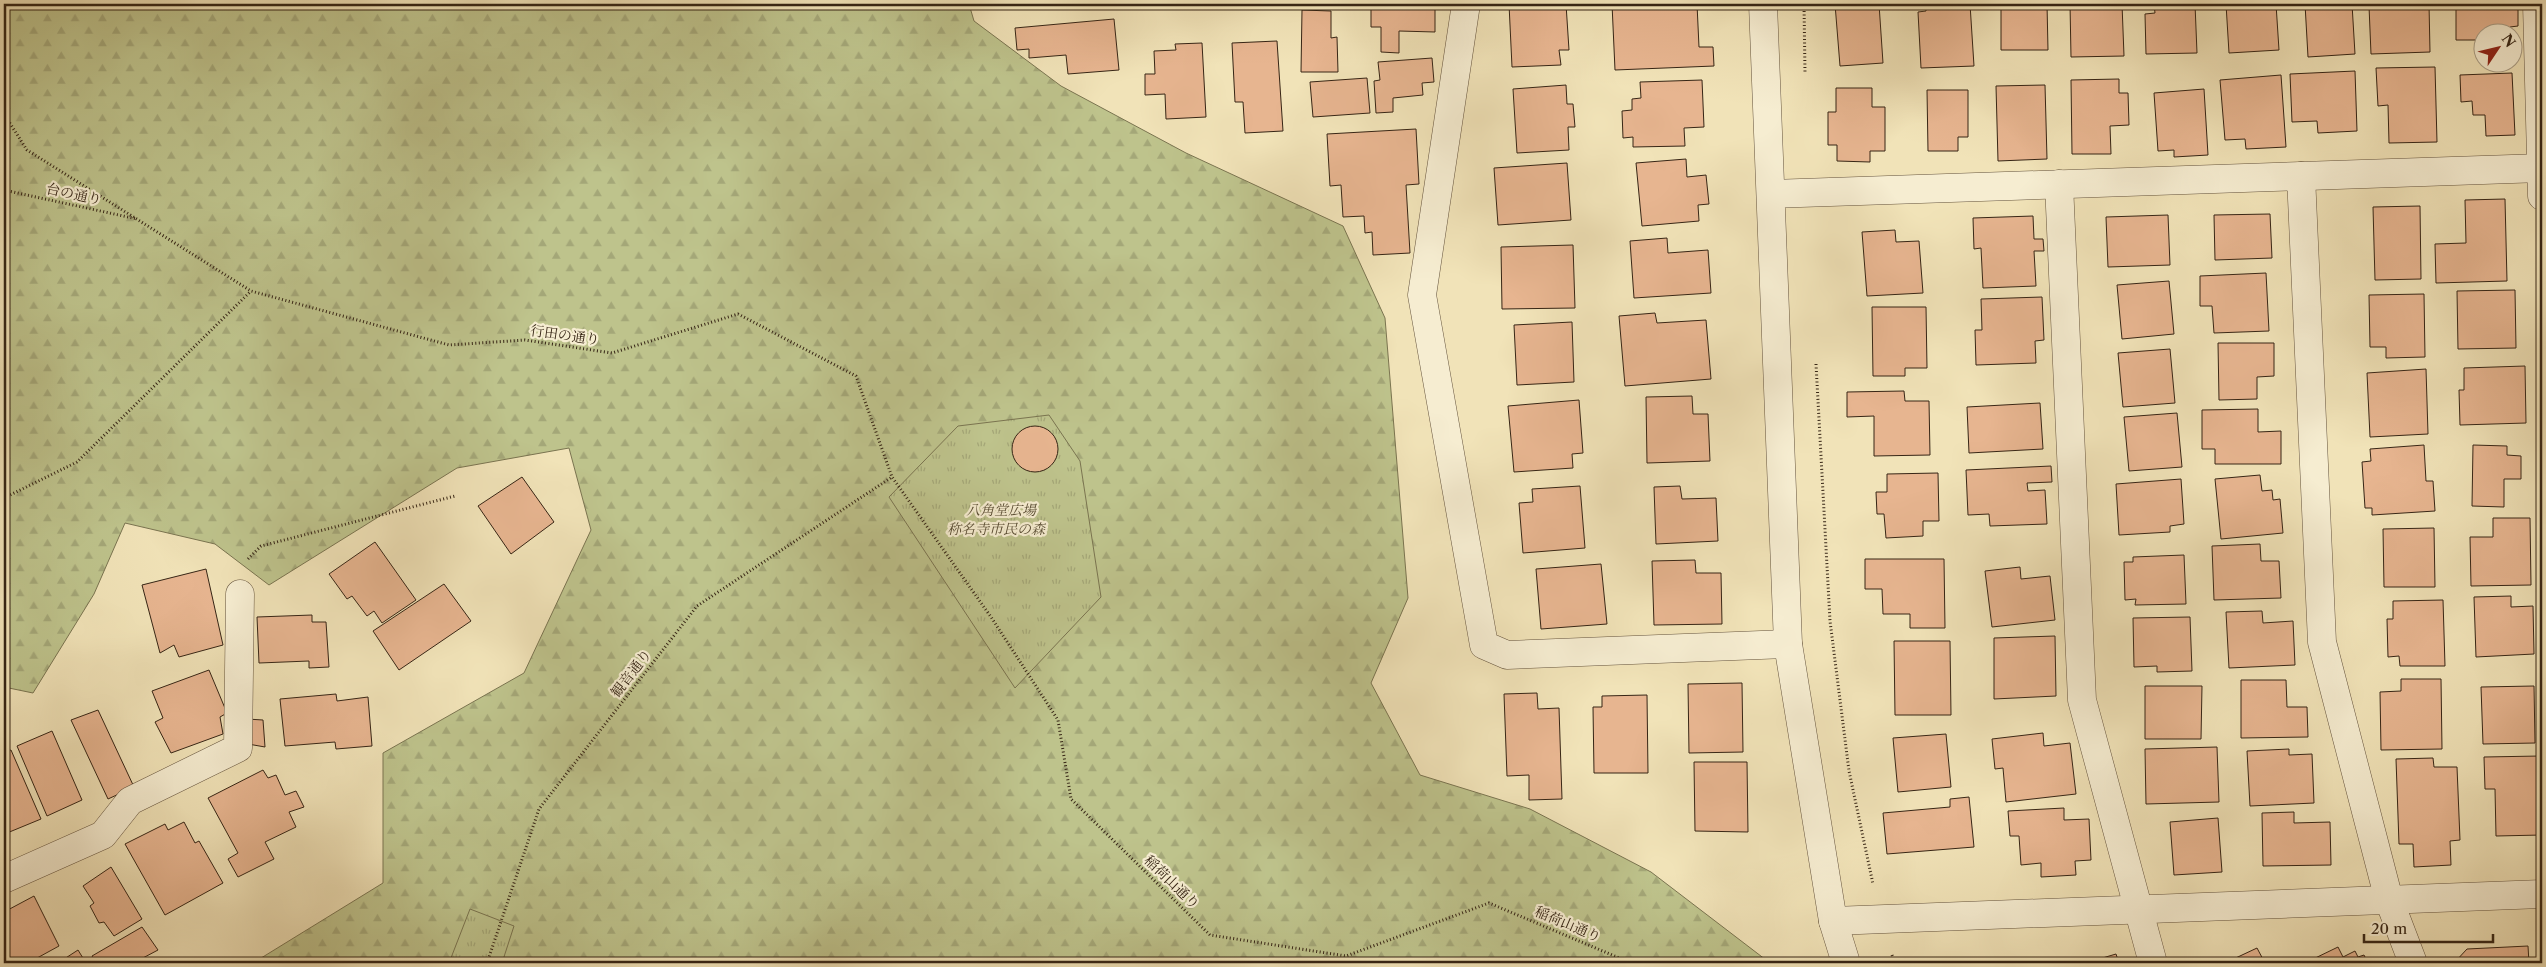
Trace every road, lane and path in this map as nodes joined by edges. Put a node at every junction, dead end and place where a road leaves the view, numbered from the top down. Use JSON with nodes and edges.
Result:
{"nodes":[{"id":1,"x":1466,"y":4,"type":"edge"},
{"id":2,"x":1763,"y":4,"type":"edge"},
{"id":3,"x":1804,"y":4,"type":"edge"},
{"id":4,"x":2537,"y":4,"type":"edge"},
{"id":5,"x":1805,"y":83,"type":"dead end"},
{"id":6,"x":4,"y":114,"type":"edge"},
{"id":7,"x":2542,"y":168,"type":"edge"},
{"id":8,"x":2301,"y":176,"type":"junction"},
{"id":9,"x":2059,"y":184,"type":"junction"},
{"id":10,"x":4,"y":190,"type":"edge"},
{"id":11,"x":1771,"y":194,"type":"junction"},
{"id":12,"x":2542,"y":196,"type":"edge"},
{"id":13,"x":140,"y":220,"type":"junction"},
{"id":14,"x":251,"y":291,"type":"junction"},
{"id":15,"x":1816,"y":362,"type":"dead end"},
{"id":16,"x":892,"y":477,"type":"junction"},
{"id":17,"x":455,"y":496,"type":"dead end"},
{"id":18,"x":4,"y":498,"type":"edge"},
{"id":19,"x":240,"y":594,"type":"joint"},
{"id":20,"x":1788,"y":644,"type":"junction"},
{"id":21,"x":4,"y":878,"type":"edge"},
{"id":22,"x":2542,"y":894,"type":"edge"},
{"id":23,"x":2389,"y":900,"type":"junction"},
{"id":24,"x":2138,"y":910,"type":"junction"},
{"id":25,"x":1880,"y":919,"type":"junction"},
{"id":26,"x":1833,"y":921,"type":"junction"},
{"id":27,"x":487,"y":963,"type":"edge"},
{"id":28,"x":1627,"y":963,"type":"edge"},
{"id":29,"x":1846,"y":963,"type":"edge"},
{"id":30,"x":1895,"y":963,"type":"edge"},
{"id":31,"x":2153,"y":963,"type":"edge"},
{"id":32,"x":2413,"y":963,"type":"edge"}],
"edges":[{"from":1,"to":20,"type":"street"},
{"from":2,"to":11,"type":"street"},
{"from":3,"to":5,"type":"path"},
{"from":4,"to":7,"type":"street"},
{"from":6,"to":13,"type":"path","name":"行田の通り"},
{"from":7,"to":8,"type":"street"},
{"from":7,"to":12,"type":"street"},
{"from":8,"to":9,"type":"street"},
{"from":8,"to":23,"type":"street"},
{"from":9,"to":11,"type":"street"},
{"from":9,"to":24,"type":"street"},
{"from":10,"to":13,"type":"path","name":"台の通り"},
{"from":11,"to":20,"type":"street"},
{"from":13,"to":14,"type":"path","name":"行田の通り"},
{"from":14,"to":16,"type":"path","name":"行田の通り"},
{"from":14,"to":18,"type":"path"},
{"from":15,"to":25,"type":"path"},
{"from":16,"to":27,"type":"path","name":"観音通り"},
{"from":16,"to":28,"type":"path","name":"稲荷山通り"},
{"from":17,"to":19,"type":"path"},
{"from":19,"to":21,"type":"street"},
{"from":20,"to":26,"type":"street"},
{"from":22,"to":23,"type":"street"},
{"from":23,"to":24,"type":"street"},
{"from":23,"to":32,"type":"street"},
{"from":24,"to":25,"type":"street"},
{"from":24,"to":31,"type":"street"},
{"from":25,"to":26,"type":"street"},
{"from":25,"to":30,"type":"path"},
{"from":26,"to":29,"type":"street"}]}
